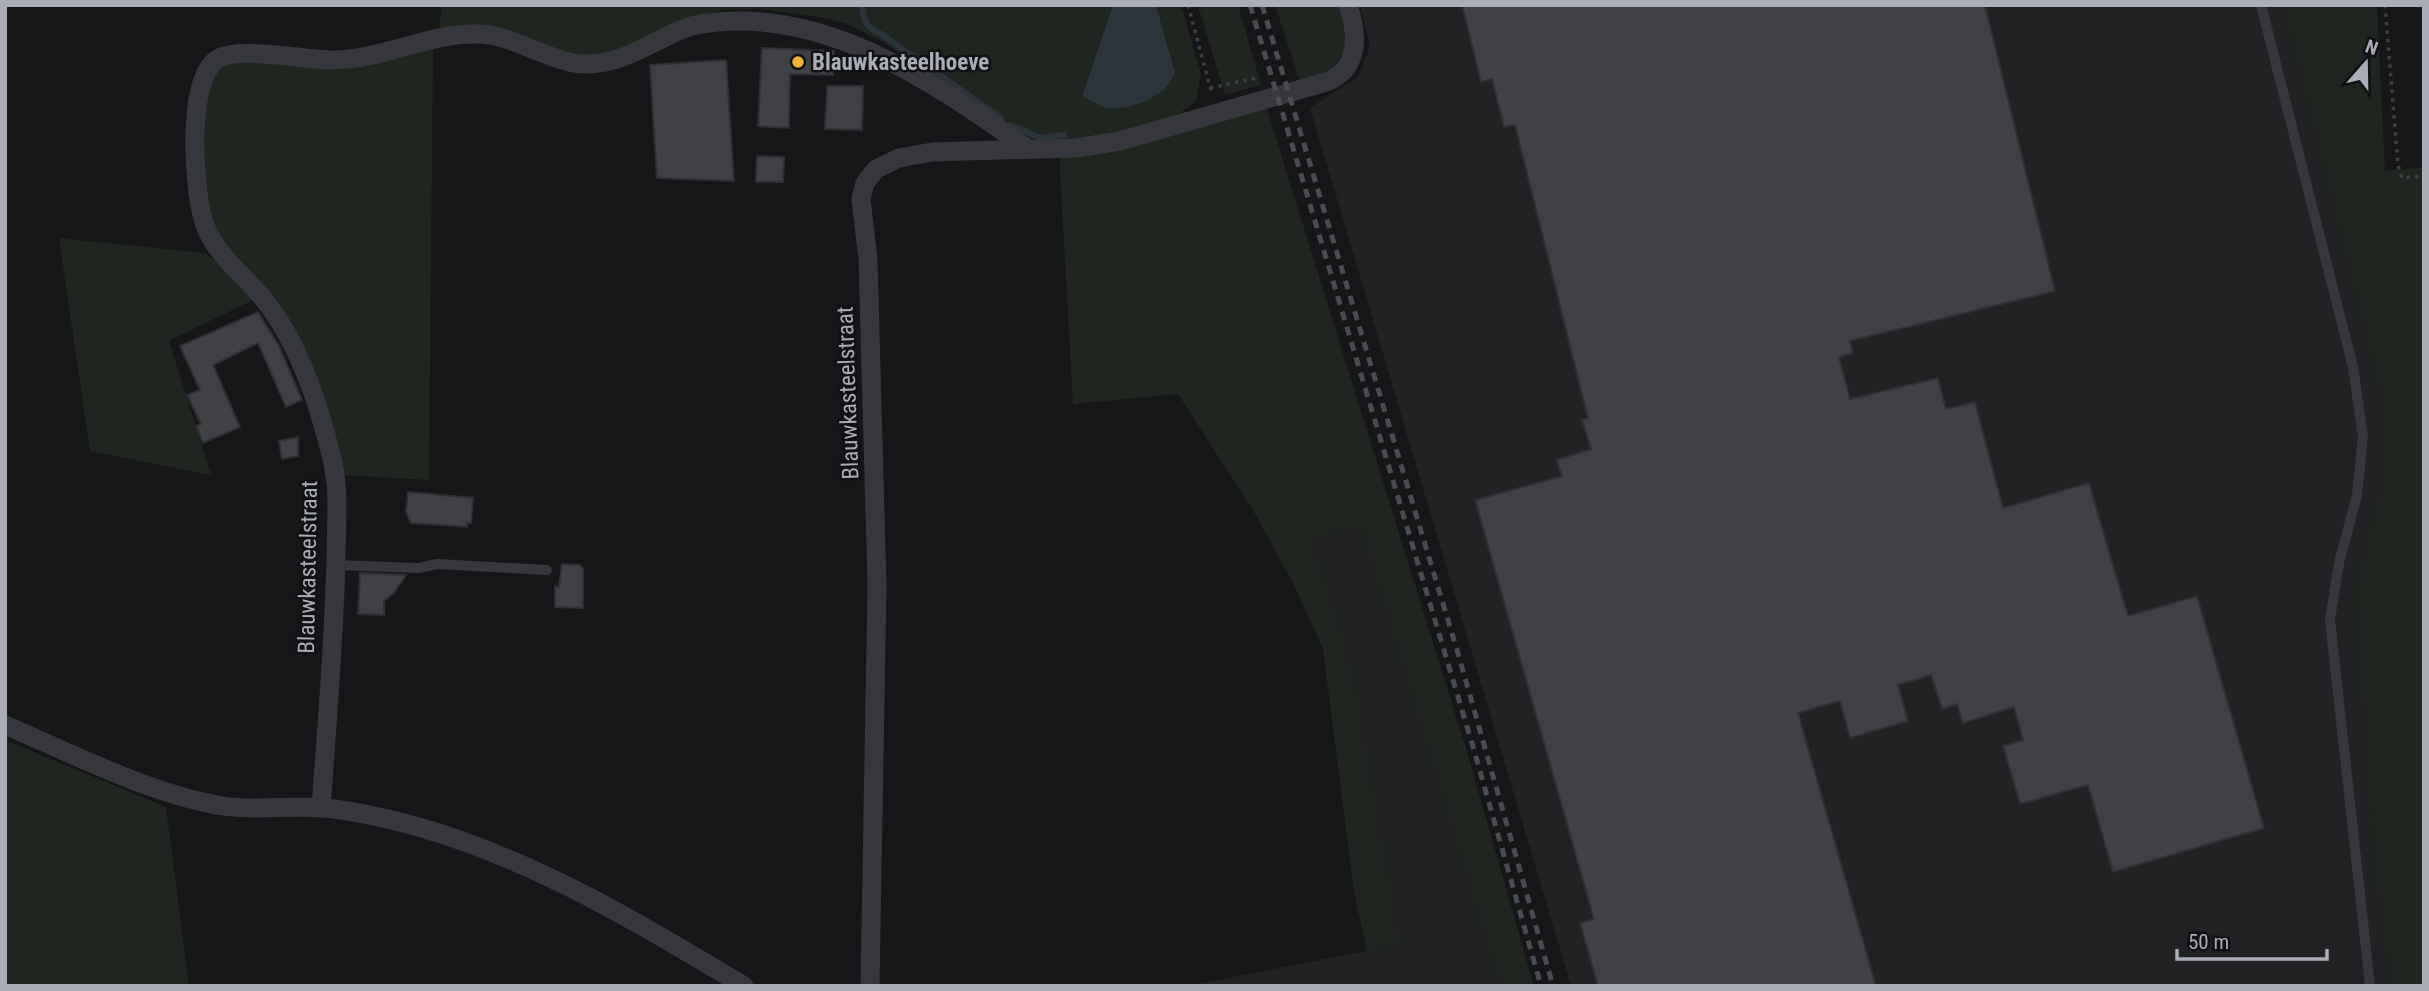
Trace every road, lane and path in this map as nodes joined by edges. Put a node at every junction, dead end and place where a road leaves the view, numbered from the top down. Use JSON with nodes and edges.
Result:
{"nodes":[{"id":1,"x":1188,"y":5,"type":"edge"},
{"id":2,"x":1348,"y":5,"type":"edge"},
{"id":3,"x":2261,"y":5,"type":"edge"},
{"id":4,"x":2385,"y":5,"type":"edge"},
{"id":5,"x":1260,"y":77,"type":"dead end"},
{"id":6,"x":1210,"y":88,"type":"junction"},
{"id":7,"x":1218,"y":114,"type":"junction"},
{"id":8,"x":1028,"y":149,"type":"junction"},
{"id":9,"x":2424,"y":176,"type":"edge"},
{"id":10,"x":336,"y":565,"type":"junction"},
{"id":11,"x":547,"y":570,"type":"dead end"},
{"id":12,"x":5,"y":725,"type":"edge"},
{"id":13,"x":321,"y":808,"type":"junction"},
{"id":14,"x":744,"y":986,"type":"edge"},
{"id":15,"x":870,"y":986,"type":"edge"},
{"id":16,"x":2370,"y":986,"type":"edge"}],
"edges":[{"from":1,"to":6,"type":"path"},
{"from":2,"to":7,"type":"street","name":"Blauwkasteelstraat"},
{"from":3,"to":16,"type":"lane"},
{"from":4,"to":9,"type":"path"},
{"from":5,"to":6,"type":"path"},
{"from":6,"to":7,"type":"path"},
{"from":7,"to":8,"type":"street","name":"Blauwkasteelstraat"},
{"from":8,"to":10,"type":"street","name":"Blauwkasteelstraat"},
{"from":8,"to":15,"type":"street","name":"Blauwkasteelstraat"},
{"from":10,"to":11,"type":"lane"},
{"from":10,"to":13,"type":"street","name":"Blauwkasteelstraat"},
{"from":12,"to":13,"type":"street"},
{"from":13,"to":14,"type":"street"}]}
